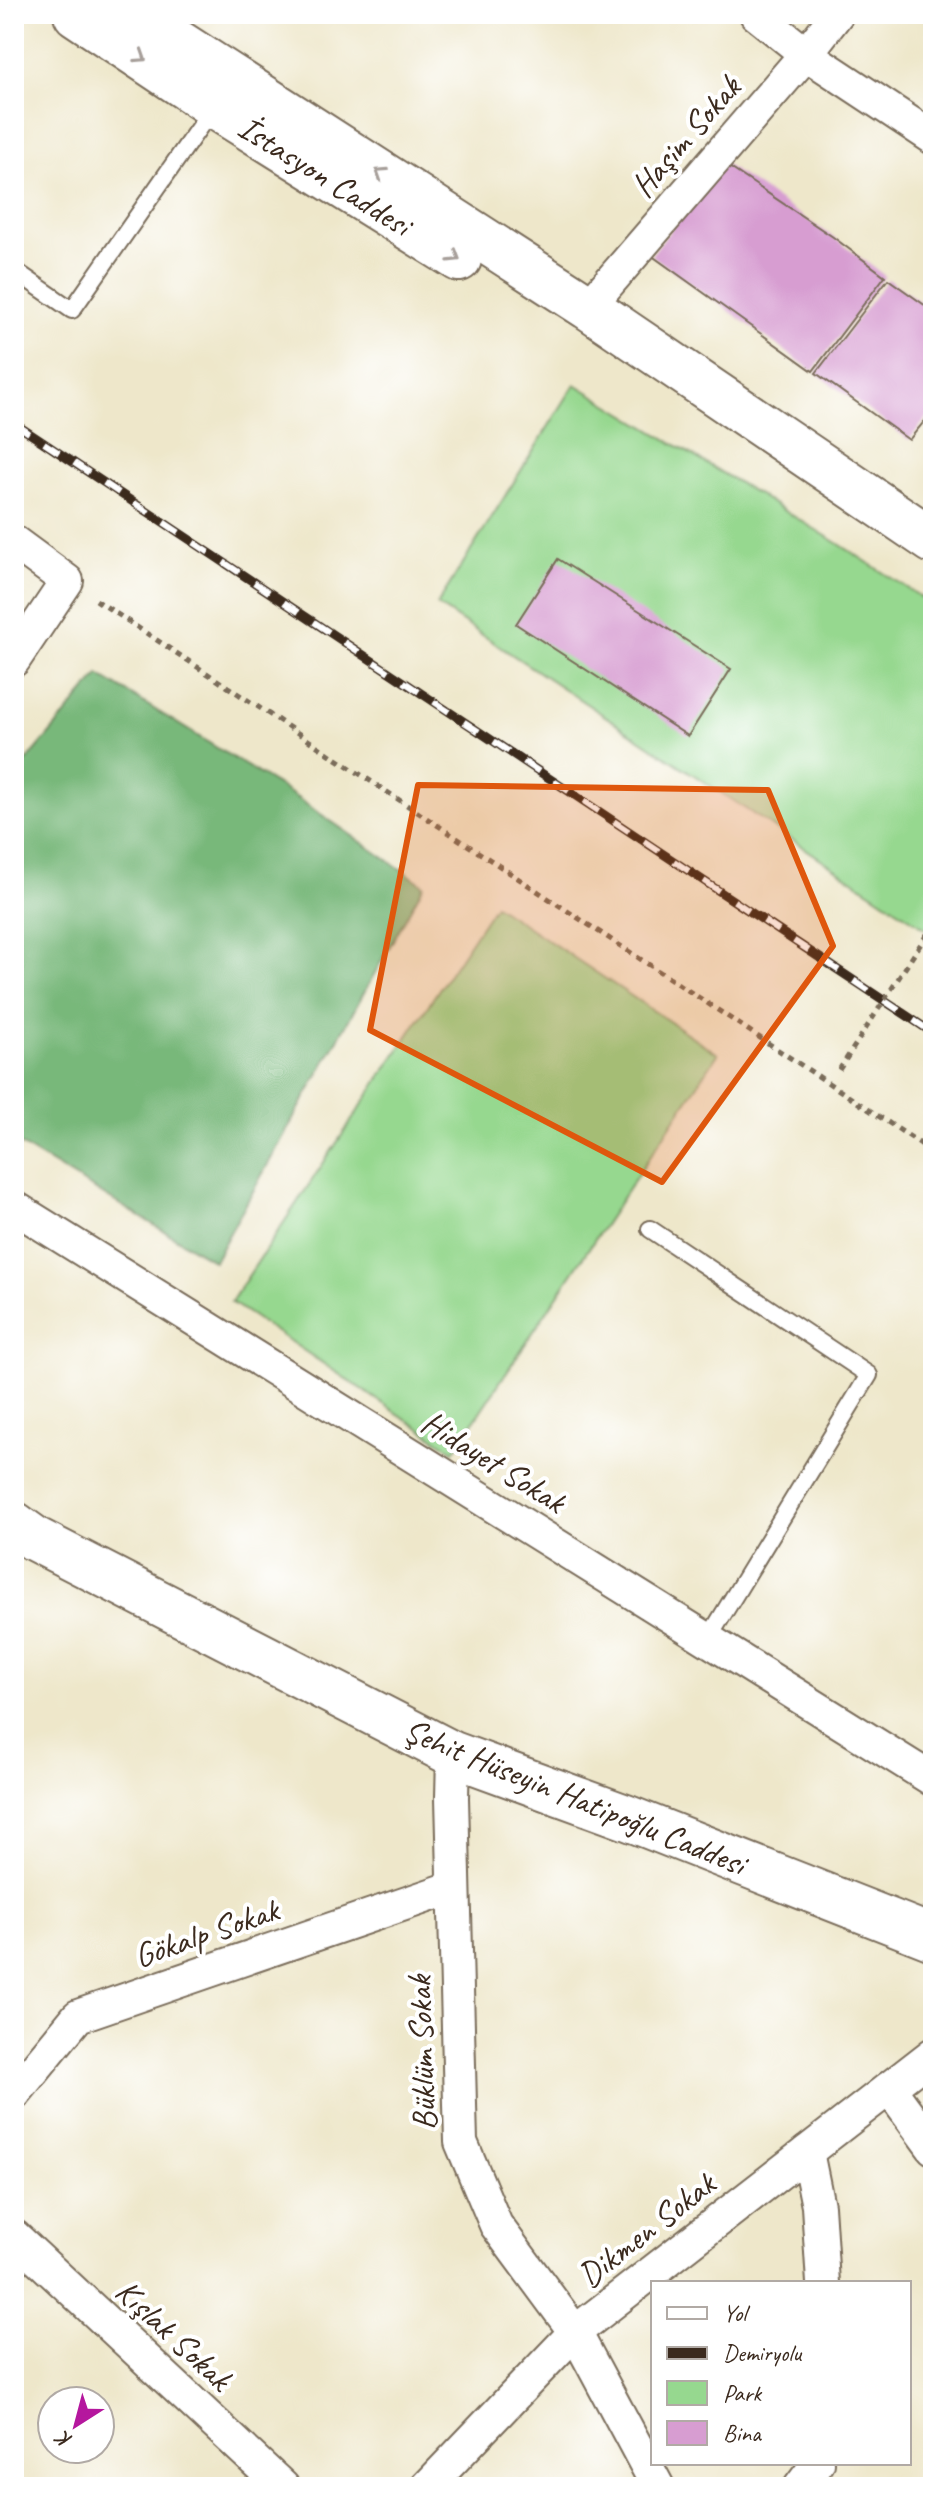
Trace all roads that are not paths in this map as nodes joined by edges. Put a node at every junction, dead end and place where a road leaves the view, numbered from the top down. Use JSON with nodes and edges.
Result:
{"nodes":[{"id":1,"x":76,"y":14,"type":"edge"},
{"id":2,"x":134,"y":14,"type":"edge"},
{"id":3,"x":756,"y":14,"type":"edge"},
{"id":4,"x":837,"y":14,"type":"edge"},
{"id":5,"x":806,"y":54,"type":"junction"},
{"id":6,"x":224,"y":92,"type":"junction"},
{"id":7,"x":933,"y":138,"type":"edge"},
{"id":8,"x":14,"y":270,"type":"edge"},
{"id":9,"x":588,"y":307,"type":"junction"},
{"id":10,"x":933,"y":541,"type":"edge"},
{"id":11,"x":14,"y":542,"type":"edge"},
{"id":12,"x":14,"y":660,"type":"edge"},
{"id":13,"x":14,"y":1207,"type":"edge"},
{"id":14,"x":650,"y":1229,"type":"dead end"},
{"id":15,"x":14,"y":1524,"type":"edge"},
{"id":16,"x":708,"y":1639,"type":"junction"},
{"id":17,"x":453,"y":1754,"type":"junction"},
{"id":18,"x":933,"y":1780,"type":"edge"},
{"id":19,"x":454,"y":1887,"type":"junction"},
{"id":20,"x":933,"y":1938,"type":"edge"},
{"id":21,"x":933,"y":2054,"type":"edge"},
{"id":22,"x":889,"y":2088,"type":"junction"},
{"id":23,"x":14,"y":2094,"type":"edge"},
{"id":24,"x":933,"y":2148,"type":"edge"},
{"id":25,"x":807,"y":2152,"type":"junction"},
{"id":26,"x":14,"y":2236,"type":"edge"},
{"id":27,"x":823,"y":2281,"type":"edge"},
{"id":28,"x":575,"y":2332,"type":"junction"},
{"id":29,"x":816,"y":2465,"type":"edge"},
{"id":30,"x":264,"y":2481,"type":"edge"},
{"id":31,"x":427,"y":2487,"type":"edge"},
{"id":32,"x":658,"y":2487,"type":"edge"},
{"id":33,"x":800,"y":2487,"type":"edge"}],
"edges":[{"from":1,"to":6,"type":"street","name":"İstasyon Caddesi","one_way":true},
{"from":2,"to":6,"type":"street","name":"İstasyon Caddesi"},
{"from":3,"to":5,"type":"street"},
{"from":4,"to":5,"type":"street","name":"Haşim Sokak"},
{"from":5,"to":7,"type":"street"},
{"from":5,"to":9,"type":"street","name":"Haşim Sokak"},
{"from":6,"to":8,"type":"lane"},
{"from":6,"to":9,"type":"street","name":"İstasyon Caddesi"},
{"from":9,"to":10,"type":"street","name":"İstasyon Caddesi"},
{"from":11,"to":12,"type":"street"},
{"from":13,"to":16,"type":"street","name":"Hidayet Sokak"},
{"from":14,"to":16,"type":"lane"},
{"from":15,"to":17,"type":"street","name":"Şehit Hüseyin Hatipoğlu Caddesi"},
{"from":16,"to":18,"type":"street","name":"Hidayet Sokak"},
{"from":17,"to":19,"type":"street","name":"Büklüm Sokak"},
{"from":17,"to":20,"type":"street","name":"Şehit Hüseyin Hatipoğlu Caddesi"},
{"from":19,"to":23,"type":"street","name":"Gökalp Sokak"},
{"from":19,"to":28,"type":"street","name":"Büklüm Sokak"},
{"from":21,"to":22,"type":"street","name":"Dikmen Sokak"},
{"from":22,"to":24,"type":"street"},
{"from":22,"to":25,"type":"street","name":"Dikmen Sokak"},
{"from":25,"to":27,"type":"street"},
{"from":25,"to":28,"type":"street","name":"Dikmen Sokak"},
{"from":26,"to":30,"type":"street","name":"Kışlak Sokak"},
{"from":28,"to":31,"type":"street","name":"Dikmen Sokak"},
{"from":28,"to":32,"type":"street","name":"Büklüm Sokak"},
{"from":29,"to":33,"type":"street"}]}
